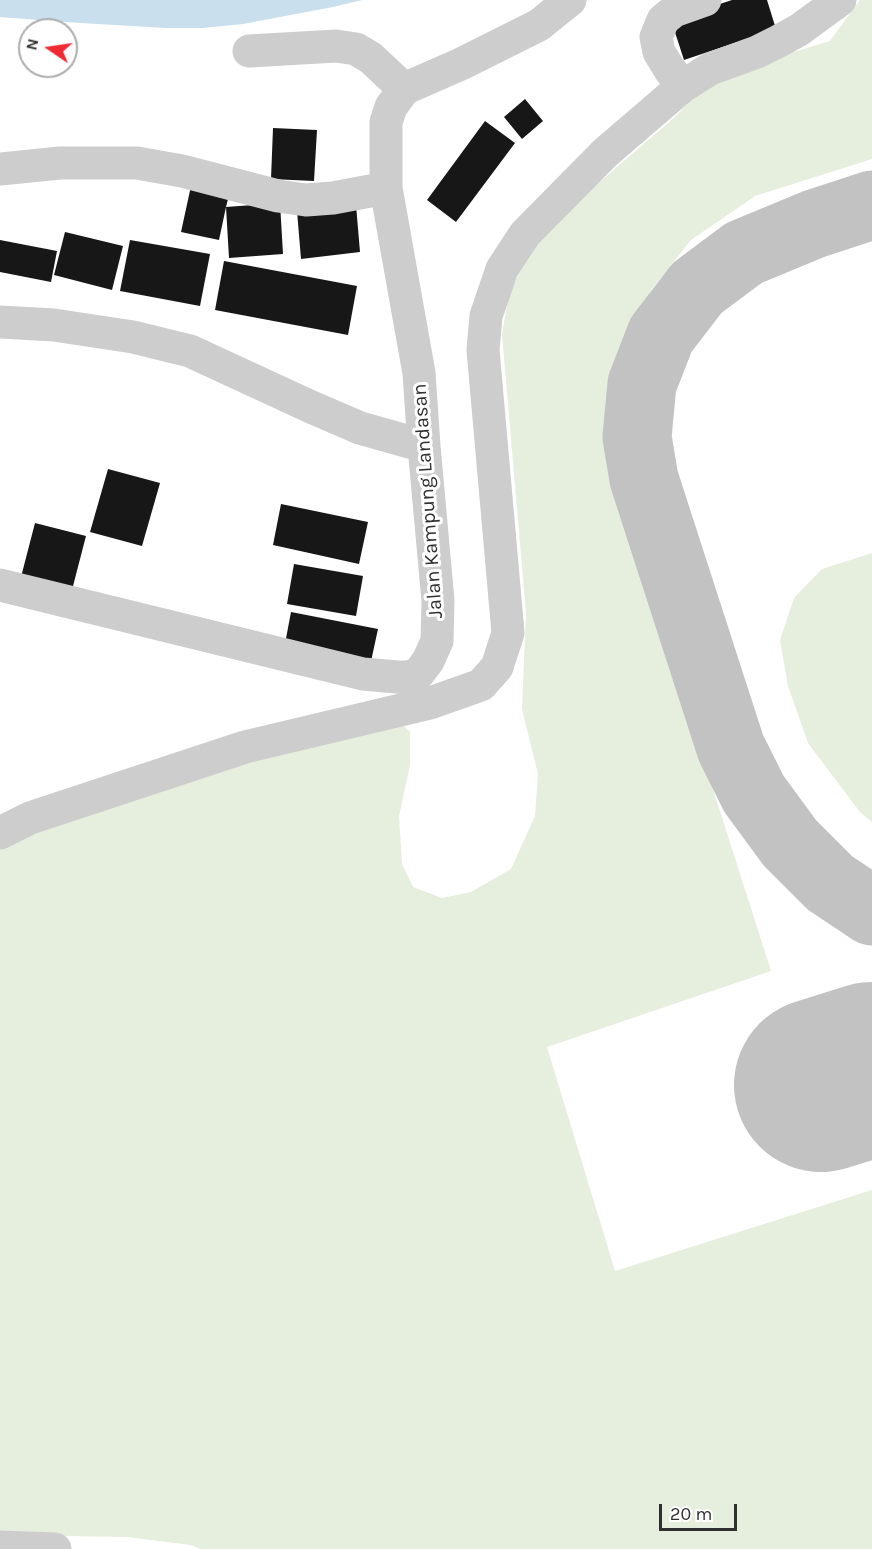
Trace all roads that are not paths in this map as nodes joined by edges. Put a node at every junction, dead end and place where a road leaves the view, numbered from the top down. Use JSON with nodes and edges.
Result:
{"nodes":[{"id":1,"x":570,"y":0,"type":"edge"},
{"id":2,"x":705,"y":0,"type":"edge"},
{"id":3,"x":840,"y":0,"type":"edge"},
{"id":4,"x":249,"y":51,"type":"dead end"},
{"id":5,"x":682,"y":86,"type":"junction"},
{"id":6,"x":404,"y":89,"type":"junction"},
{"id":7,"x":0,"y":169,"type":"edge"},
{"id":8,"x":386,"y":188,"type":"junction"},
{"id":9,"x":0,"y":322,"type":"edge"},
{"id":10,"x":424,"y":446,"type":"junction"},
{"id":11,"x":0,"y":585,"type":"edge"},
{"id":12,"x":0,"y":833,"type":"edge"},
{"id":13,"x":0,"y":1547,"type":"edge"},
{"id":14,"x":55,"y":1549,"type":"edge"}],
"edges":[{"from":1,"to":6,"type":"street"},
{"from":2,"to":5,"type":"street"},
{"from":3,"to":5,"type":"street"},
{"from":4,"to":6,"type":"street"},
{"from":5,"to":12,"type":"street"},
{"from":6,"to":8,"type":"street","name":"Jalan Kampung Landasan"},
{"from":7,"to":8,"type":"street"},
{"from":8,"to":10,"type":"street","name":"Jalan Kampung Landasan"},
{"from":9,"to":10,"type":"street"},
{"from":10,"to":11,"type":"street","name":"Jalan Kampung Landasan"},
{"from":13,"to":14,"type":"street"}]}
